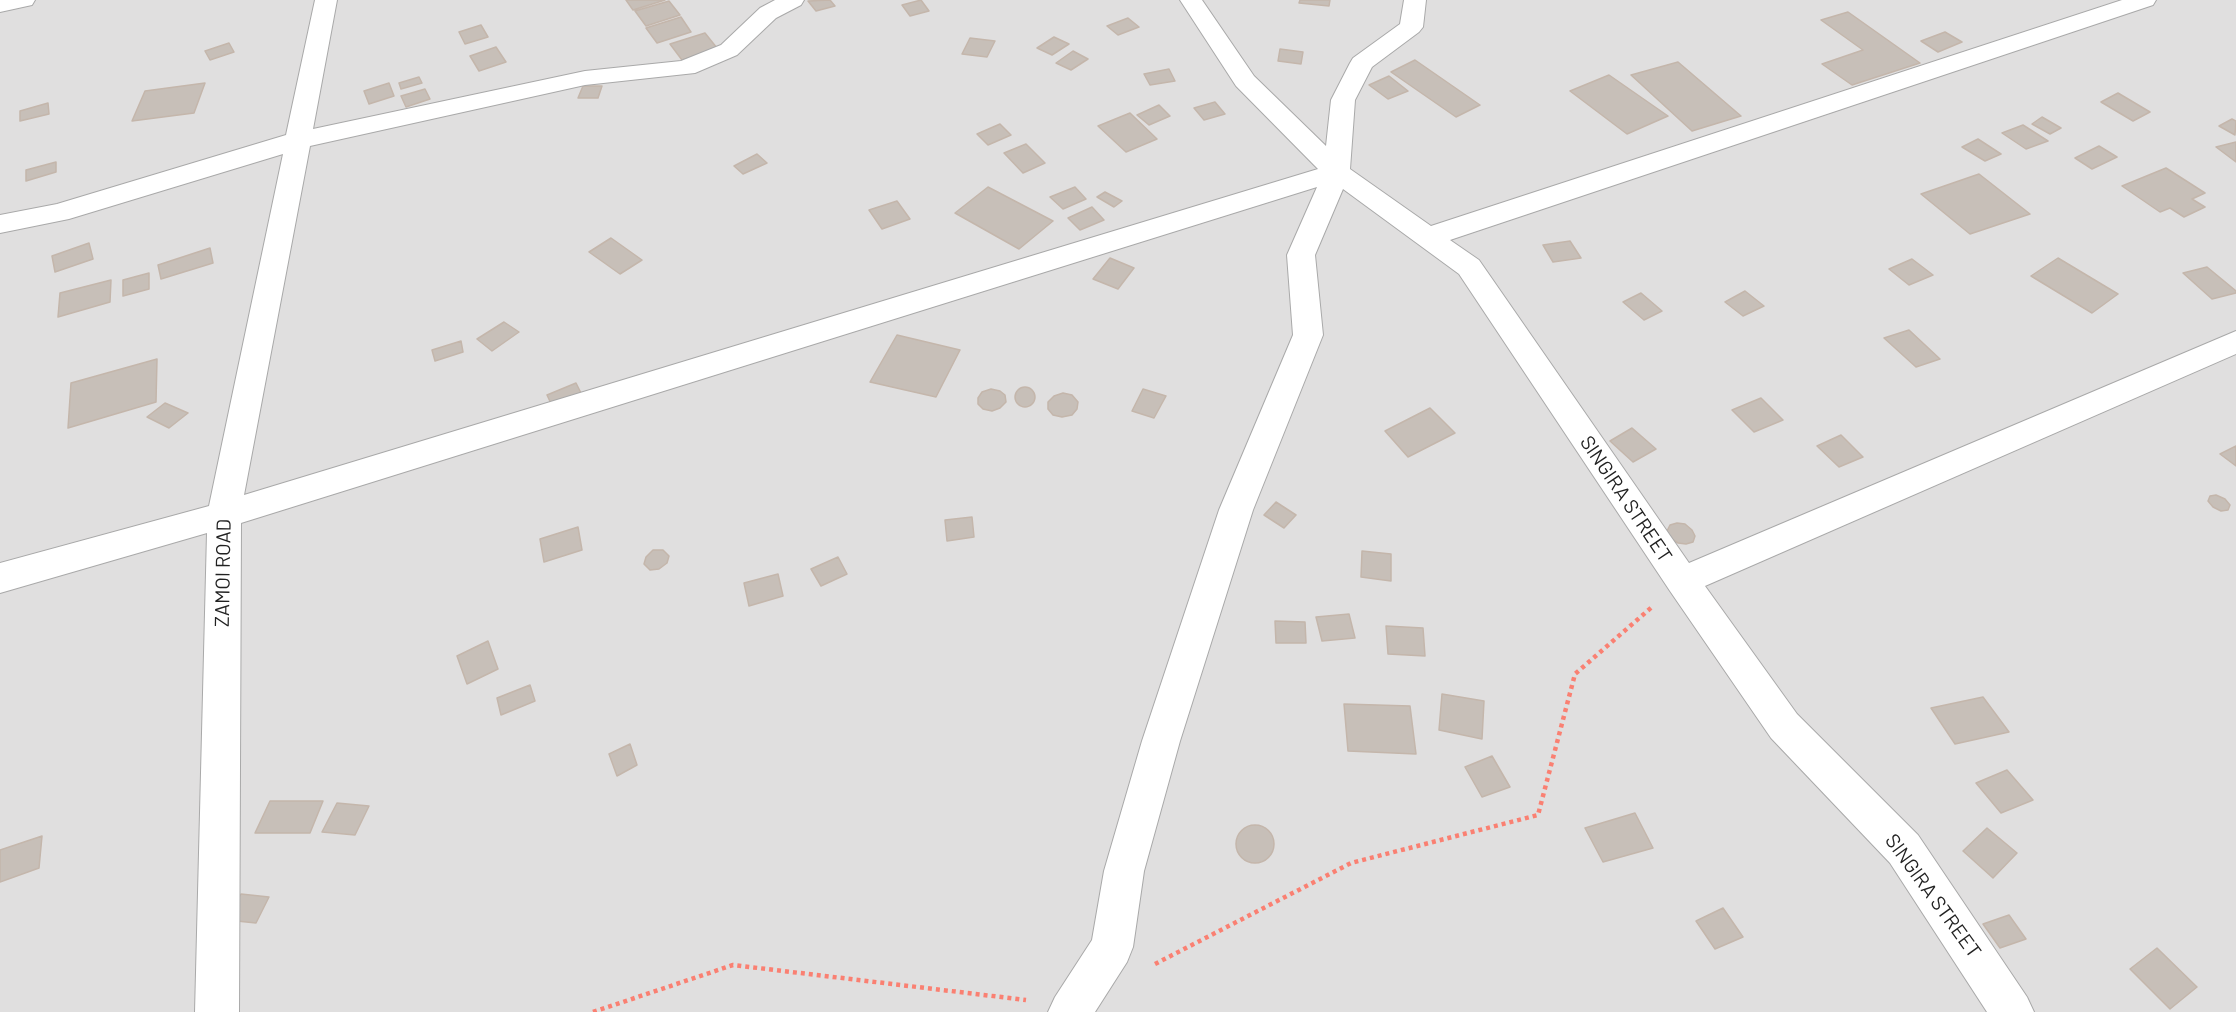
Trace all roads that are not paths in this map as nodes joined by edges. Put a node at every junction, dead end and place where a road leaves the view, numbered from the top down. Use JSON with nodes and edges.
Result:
{"nodes":[{"id":1,"x":24,"y":0,"type":"edge"},
{"id":2,"x":326,"y":0,"type":"edge"},
{"id":3,"x":793,"y":0,"type":"edge"},
{"id":4,"x":1191,"y":0,"type":"edge"},
{"id":5,"x":1415,"y":0,"type":"edge"},
{"id":6,"x":2145,"y":0,"type":"edge"},
{"id":7,"x":0,"y":5,"type":"edge"},
{"id":8,"x":296,"y":141,"type":"junction"},
{"id":9,"x":1337,"y":172,"type":"junction"},
{"id":10,"x":0,"y":224,"type":"edge"},
{"id":11,"x":1428,"y":237,"type":"junction"},
{"id":12,"x":2236,"y":342,"type":"edge"},
{"id":13,"x":224,"y":515,"type":"junction"},
{"id":14,"x":0,"y":578,"type":"edge"},
{"id":15,"x":1682,"y":581,"type":"junction"},
{"id":16,"x":1072,"y":1009,"type":"edge"},
{"id":17,"x":217,"y":1012,"type":"edge"},
{"id":18,"x":2012,"y":1012,"type":"edge"}],
"edges":[{"from":1,"to":7,"type":"street"},
{"from":2,"to":8,"type":"street","name":"ZAMOI ROAD"},
{"from":3,"to":8,"type":"street"},
{"from":4,"to":9,"type":"street","name":"SINGIRA STREET"},
{"from":5,"to":9,"type":"street"},
{"from":6,"to":11,"type":"street"},
{"from":8,"to":10,"type":"street"},
{"from":8,"to":13,"type":"street","name":"ZAMOI ROAD"},
{"from":9,"to":11,"type":"street","name":"SINGIRA STREET"},
{"from":9,"to":13,"type":"street"},
{"from":9,"to":16,"type":"street"},
{"from":11,"to":15,"type":"street","name":"SINGIRA STREET"},
{"from":12,"to":15,"type":"street"},
{"from":13,"to":14,"type":"street"},
{"from":13,"to":17,"type":"street","name":"ZAMOI ROAD"},
{"from":15,"to":18,"type":"street","name":"SINGIRA STREET"}]}
